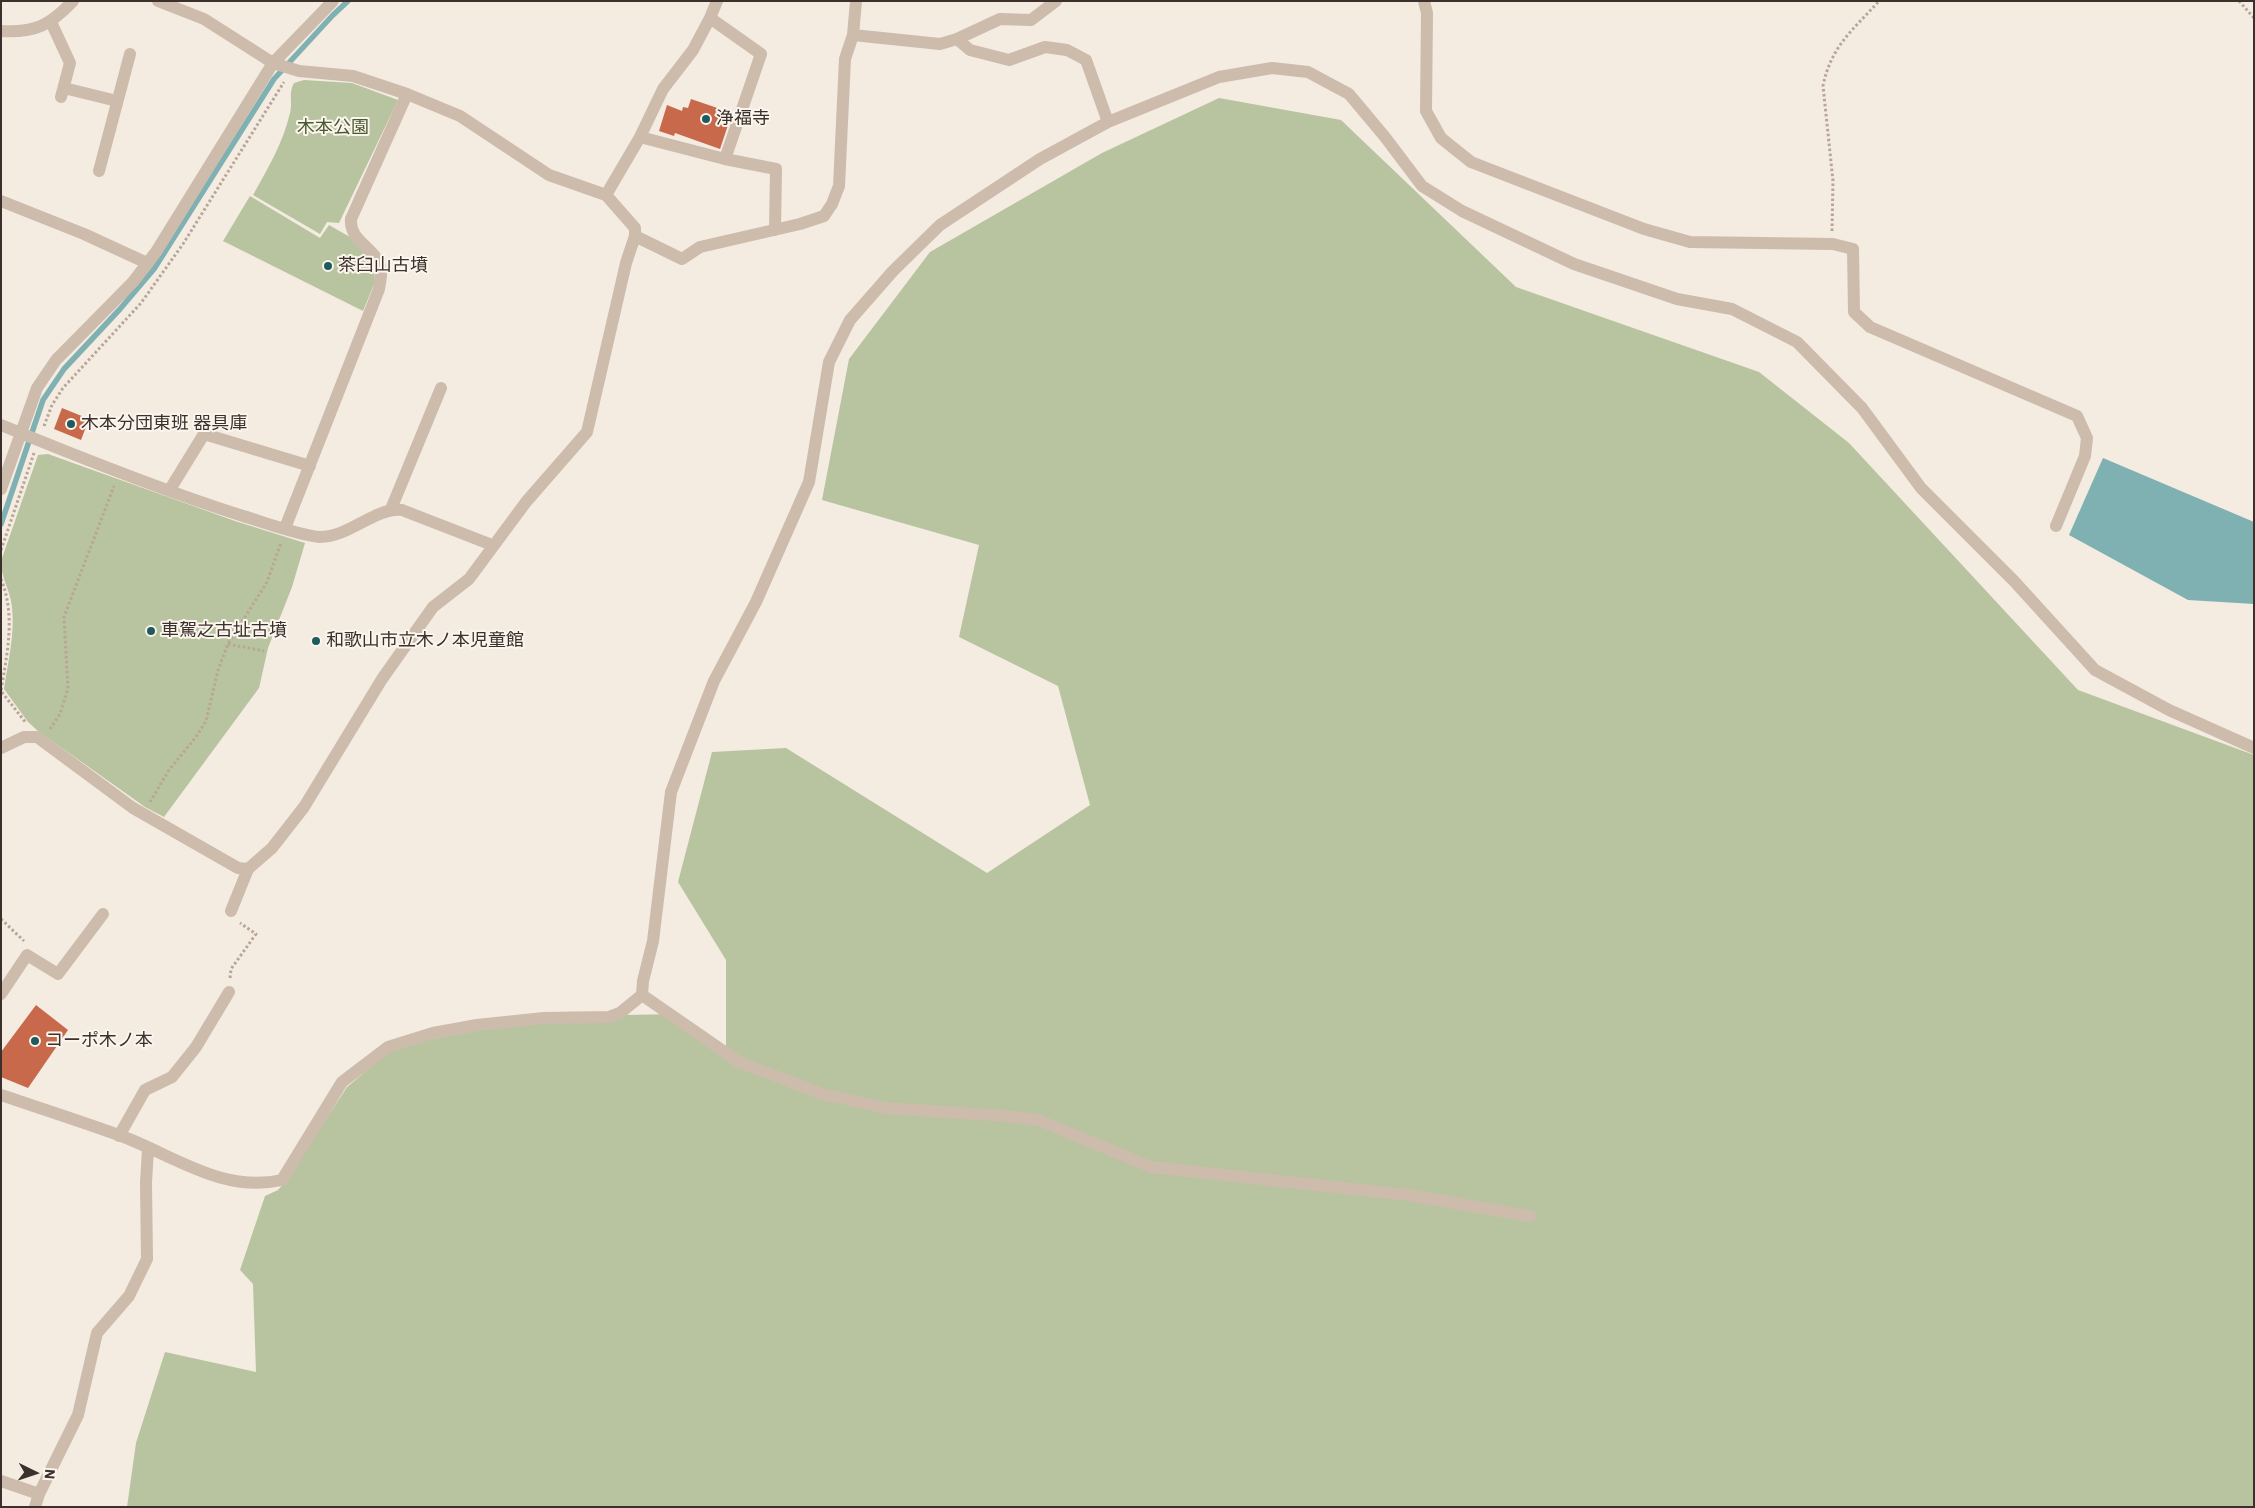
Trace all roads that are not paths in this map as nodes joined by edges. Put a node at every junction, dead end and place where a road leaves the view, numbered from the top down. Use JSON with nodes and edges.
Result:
{"nodes":[{"id":1,"x":73,"y":1,"type":"edge"},
{"id":2,"x":158,"y":1,"type":"edge"},
{"id":3,"x":334,"y":1,"type":"edge"},
{"id":4,"x":717,"y":1,"type":"edge"},
{"id":5,"x":856,"y":1,"type":"edge"},
{"id":6,"x":1056,"y":1,"type":"edge"},
{"id":7,"x":1424,"y":1,"type":"edge"},
{"id":8,"x":710,"y":18,"type":"junction"},
{"id":9,"x":50,"y":22,"type":"junction"},
{"id":10,"x":1,"y":31,"type":"edge"},
{"id":11,"x":853,"y":35,"type":"junction"},
{"id":12,"x":957,"y":39,"type":"junction"},
{"id":13,"x":130,"y":54,"type":"dead end"},
{"id":14,"x":273,"y":63,"type":"junction"},
{"id":15,"x":407,"y":94,"type":"junction"},
{"id":16,"x":117,"y":102,"type":"junction"},
{"id":17,"x":1108,"y":122,"type":"junction"},
{"id":18,"x":640,"y":137,"type":"junction"},
{"id":19,"x":725,"y":159,"type":"junction"},
{"id":20,"x":99,"y":171,"type":"dead end"},
{"id":21,"x":606,"y":195,"type":"junction"},
{"id":22,"x":1,"y":200,"type":"edge"},
{"id":23,"x":775,"y":230,"type":"junction"},
{"id":24,"x":635,"y":236,"type":"junction"},
{"id":25,"x":147,"y":263,"type":"junction"},
{"id":26,"x":441,"y":388,"type":"dead end"},
{"id":27,"x":1,"y":425,"type":"edge"},
{"id":28,"x":20,"y":433,"type":"junction"},
{"id":29,"x":310,"y":466,"type":"junction"},
{"id":30,"x":1,"y":489,"type":"edge"},
{"id":31,"x":169,"y":491,"type":"junction"},
{"id":32,"x":391,"y":509,"type":"junction"},
{"id":33,"x":2056,"y":526,"type":"dead end"},
{"id":34,"x":286,"y":528,"type":"junction"},
{"id":35,"x":492,"y":545,"type":"junction"},
{"id":36,"x":1,"y":748,"type":"edge"},
{"id":37,"x":2254,"y":748,"type":"edge"},
{"id":38,"x":248,"y":869,"type":"junction"},
{"id":39,"x":231,"y":911,"type":"road end"},
{"id":40,"x":103,"y":914,"type":"dead end"},
{"id":41,"x":230,"y":992,"type":"road end"},
{"id":42,"x":1,"y":994,"type":"edge"},
{"id":43,"x":642,"y":995,"type":"junction"},
{"id":44,"x":1,"y":1096,"type":"edge"},
{"id":45,"x":119,"y":1136,"type":"junction"},
{"id":46,"x":148,"y":1149,"type":"junction"},
{"id":47,"x":1530,"y":1216,"type":"dead end"},
{"id":48,"x":1,"y":1481,"type":"edge"},
{"id":49,"x":39,"y":1494,"type":"junction"},
{"id":50,"x":35,"y":1507,"type":"edge"}],
"edges":[{"from":1,"to":9,"type":"street"},
{"from":2,"to":14,"type":"street"},
{"from":3,"to":14,"type":"street"},
{"from":4,"to":8,"type":"street"},
{"from":5,"to":11,"type":"street"},
{"from":6,"to":12,"type":"street"},
{"from":7,"to":33,"type":"street"},
{"from":8,"to":18,"type":"street"},
{"from":8,"to":19,"type":"street"},
{"from":9,"to":10,"type":"street"},
{"from":9,"to":16,"type":"street"},
{"from":11,"to":12,"type":"street"},
{"from":11,"to":23,"type":"street"},
{"from":12,"to":17,"type":"street"},
{"from":13,"to":16,"type":"street"},
{"from":14,"to":15,"type":"street"},
{"from":14,"to":25,"type":"street"},
{"from":15,"to":21,"type":"street"},
{"from":15,"to":29,"type":"street"},
{"from":16,"to":20,"type":"street"},
{"from":17,"to":37,"type":"street"},
{"from":17,"to":43,"type":"street"},
{"from":18,"to":19,"type":"street"},
{"from":18,"to":21,"type":"street"},
{"from":19,"to":23,"type":"street"},
{"from":21,"to":24,"type":"street"},
{"from":22,"to":25,"type":"street"},
{"from":23,"to":24,"type":"street"},
{"from":24,"to":35,"type":"street"},
{"from":25,"to":28,"type":"street"},
{"from":26,"to":32,"type":"street"},
{"from":27,"to":28,"type":"street"},
{"from":28,"to":30,"type":"street"},
{"from":28,"to":31,"type":"street"},
{"from":29,"to":31,"type":"street"},
{"from":29,"to":34,"type":"street"},
{"from":31,"to":34,"type":"street"},
{"from":32,"to":34,"type":"street"},
{"from":32,"to":35,"type":"street"},
{"from":35,"to":38,"type":"street"},
{"from":36,"to":38,"type":"street"},
{"from":38,"to":39,"type":"street"},
{"from":40,"to":42,"type":"street"},
{"from":41,"to":45,"type":"street"},
{"from":43,"to":46,"type":"street"},
{"from":43,"to":47,"type":"street"},
{"from":44,"to":45,"type":"street"},
{"from":45,"to":46,"type":"street"},
{"from":46,"to":49,"type":"street"},
{"from":48,"to":49,"type":"street"},
{"from":49,"to":50,"type":"street"}]}
